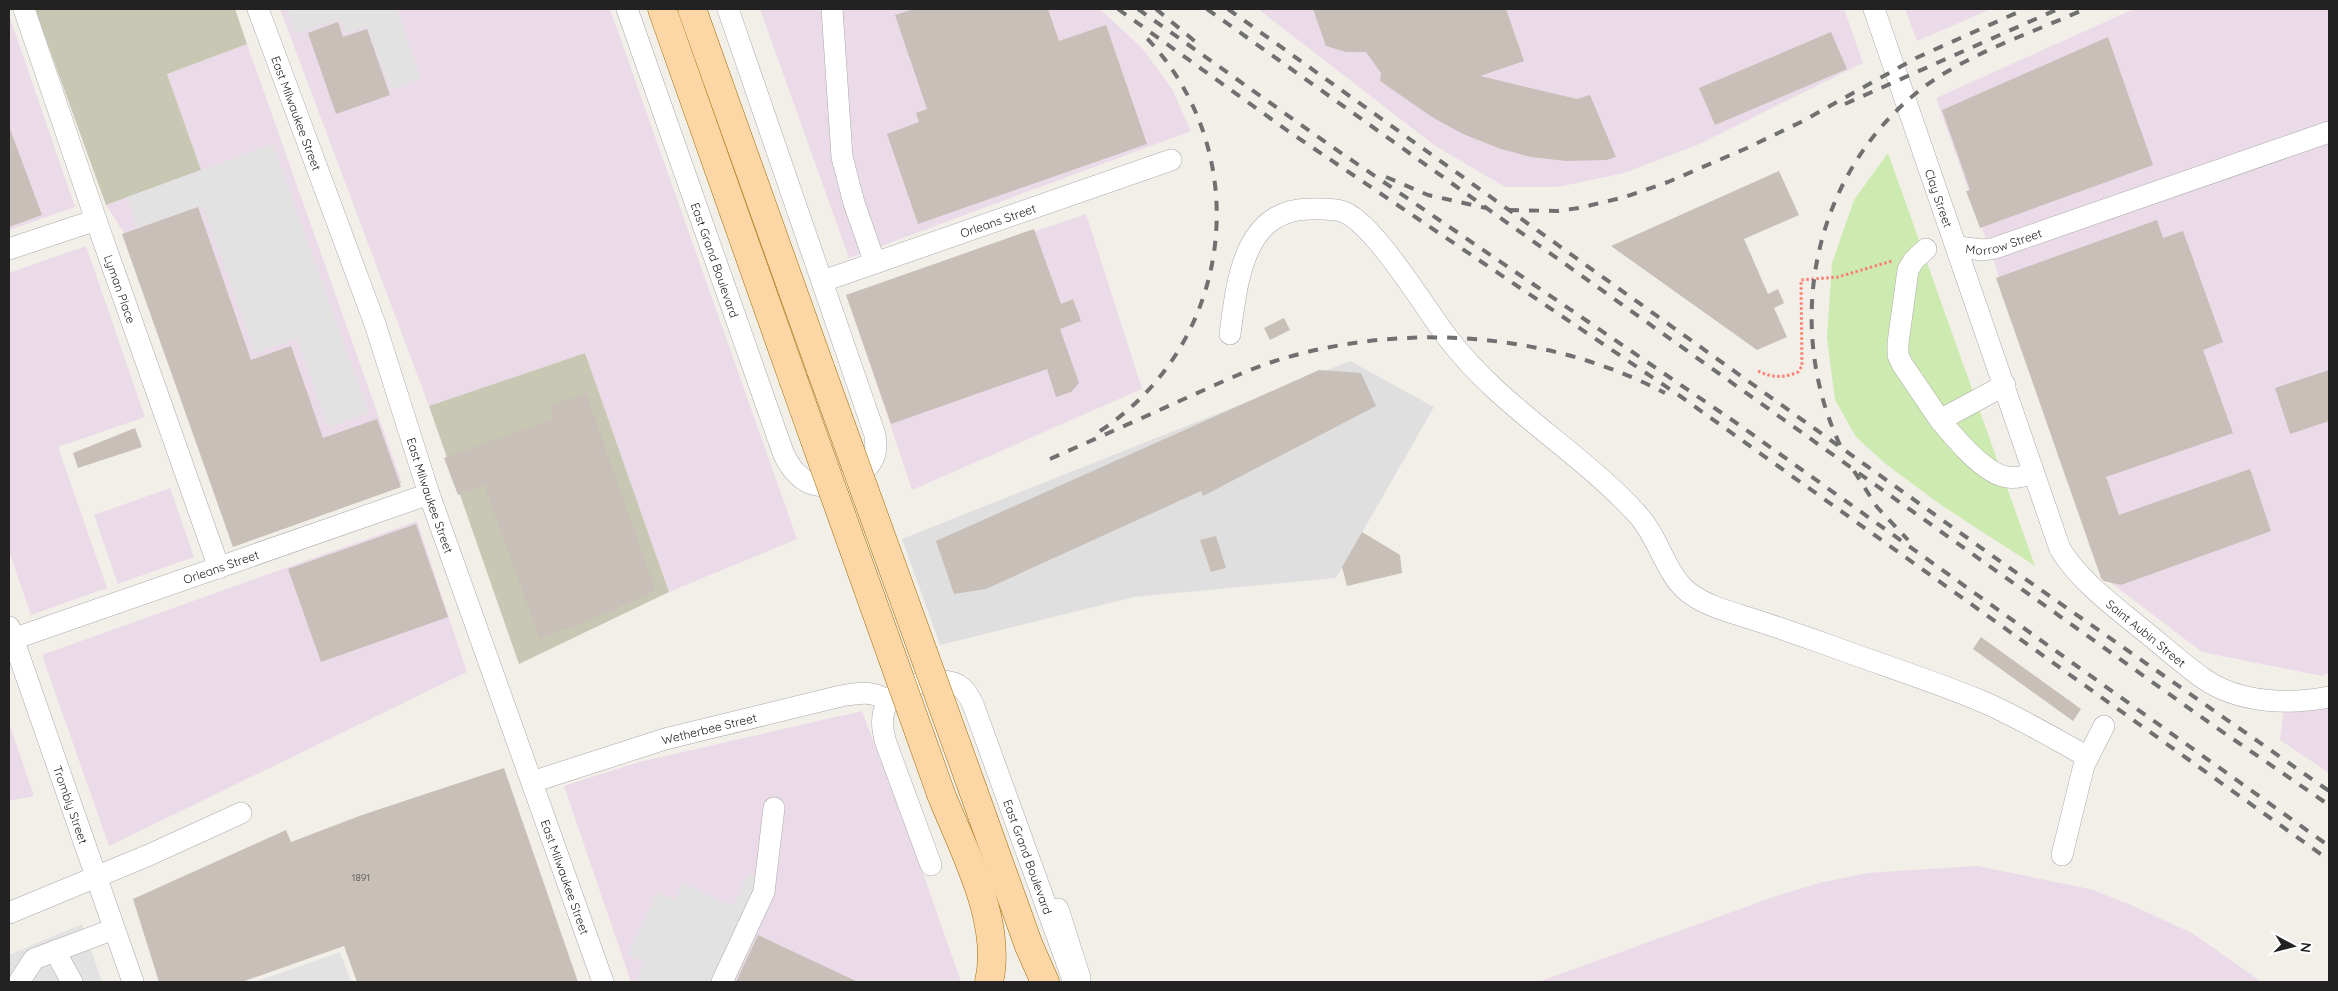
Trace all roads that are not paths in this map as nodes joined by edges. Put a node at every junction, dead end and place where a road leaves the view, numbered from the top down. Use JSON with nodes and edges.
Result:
{"nodes":[{"id":1,"x":24,"y":9,"type":"edge"},
{"id":2,"x":258,"y":9,"type":"edge"},
{"id":3,"x":692,"y":9,"type":"edge"},
{"id":4,"x":728,"y":9,"type":"edge"},
{"id":5,"x":832,"y":9,"type":"edge"},
{"id":6,"x":1874,"y":9,"type":"edge"},
{"id":7,"x":672,"y":11,"type":"edge"},
{"id":8,"x":630,"y":18,"type":"edge"},
{"id":9,"x":2329,"y":132,"type":"edge"},
{"id":10,"x":1171,"y":160,"type":"dead end"},
{"id":11,"x":96,"y":220,"type":"junction"},
{"id":12,"x":1957,"y":247,"type":"junction"},
{"id":13,"x":9,"y":249,"type":"edge"},
{"id":14,"x":1926,"y":249,"type":"road end"},
{"id":15,"x":875,"y":263,"type":"junction"},
{"id":16,"x":823,"y":280,"type":"junction"},
{"id":17,"x":1230,"y":334,"type":"dead end"},
{"id":18,"x":2005,"y":385,"type":"junction"},
{"id":19,"x":1940,"y":420,"type":"junction"},
{"id":20,"x":2033,"y":473,"type":"junction"},
{"id":21,"x":429,"y":494,"type":"junction"},
{"id":22,"x":219,"y":568,"type":"junction"},
{"id":23,"x":11,"y":633,"type":"edge"},
{"id":24,"x":2329,"y":697,"type":"edge"},
{"id":25,"x":888,"y":701,"type":"junction"},
{"id":26,"x":2104,"y":726,"type":"dead end"},
{"id":27,"x":2088,"y":757,"type":"junction"},
{"id":28,"x":532,"y":782,"type":"junction"},
{"id":29,"x":774,"y":808,"type":"dead end"},
{"id":30,"x":241,"y":813,"type":"dead end"},
{"id":31,"x":2062,"y":855,"type":"dead end"},
{"id":32,"x":930,"y":865,"type":"dead end"},
{"id":33,"x":96,"y":876,"type":"junction"},
{"id":34,"x":1058,"y":909,"type":"dead end"},
{"id":35,"x":987,"y":912,"type":"junction"},
{"id":36,"x":9,"y":913,"type":"edge"},
{"id":37,"x":114,"y":929,"type":"junction"},
{"id":38,"x":1029,"y":946,"type":"junction"},
{"id":39,"x":56,"y":951,"type":"junction"},
{"id":40,"x":19,"y":982,"type":"edge"},
{"id":41,"x":72,"y":982,"type":"edge"},
{"id":42,"x":133,"y":982,"type":"edge"},
{"id":43,"x":603,"y":982,"type":"edge"},
{"id":44,"x":722,"y":982,"type":"edge"},
{"id":45,"x":989,"y":982,"type":"edge"},
{"id":46,"x":1010,"y":982,"type":"edge"},
{"id":47,"x":1038,"y":982,"type":"edge"},
{"id":48,"x":1045,"y":982,"type":"edge"}],
"edges":[{"from":1,"to":11,"type":"street","name":"Lyman Place"},
{"from":2,"to":21,"type":"street","name":"East Milwaukee Street"},
{"from":3,"to":38,"type":"main road","bridge":true},
{"from":4,"to":16,"type":"street","name":"East Grand Boulevard"},
{"from":5,"to":15,"type":"street"},
{"from":6,"to":12,"type":"street","name":"Clay Street"},
{"from":7,"to":8,"type":"street"},
{"from":7,"to":35,"type":"main road","bridge":true},
{"from":8,"to":16,"type":"street","name":"East Grand Boulevard"},
{"from":9,"to":12,"type":"street","name":"Morrow Street"},
{"from":10,"to":15,"type":"street","name":"Orleans Street"},
{"from":11,"to":13,"type":"street"},
{"from":11,"to":22,"type":"street","name":"Lyman Place"},
{"from":12,"to":18,"type":"street","name":"Clay Street"},
{"from":14,"to":19,"type":"street"},
{"from":15,"to":16,"type":"street","name":"Orleans Street"},
{"from":17,"to":27,"type":"street"},
{"from":18,"to":19,"type":"street"},
{"from":18,"to":20,"type":"street","name":"Clay Street"},
{"from":19,"to":20,"type":"street"},
{"from":20,"to":24,"type":"street","name":"Saint Aubin Street"},
{"from":21,"to":22,"type":"street","name":"Orleans Street"},
{"from":21,"to":28,"type":"street","name":"East Milwaukee Street"},
{"from":22,"to":23,"type":"street","name":"Orleans Street"},
{"from":23,"to":33,"type":"street","name":"Trombly Street"},
{"from":25,"to":28,"type":"street","name":"Wetherbee Street"},
{"from":25,"to":32,"type":"street"},
{"from":25,"to":34,"type":"street","name":"East Grand Boulevard"},
{"from":26,"to":27,"type":"street"},
{"from":27,"to":31,"type":"street"},
{"from":28,"to":43,"type":"street","name":"East Milwaukee Street"},
{"from":29,"to":44,"type":"street"},
{"from":30,"to":33,"type":"street"},
{"from":33,"to":36,"type":"street"},
{"from":33,"to":37,"type":"street","name":"Trombly Street"},
{"from":35,"to":45,"type":"main road"},
{"from":35,"to":46,"type":"main road"},
{"from":37,"to":39,"type":"street"},
{"from":37,"to":42,"type":"street","name":"Trombly Street"},
{"from":38,"to":47,"type":"main road"},
{"from":38,"to":48,"type":"main road"},
{"from":39,"to":40,"type":"street"},
{"from":39,"to":41,"type":"street"}]}
